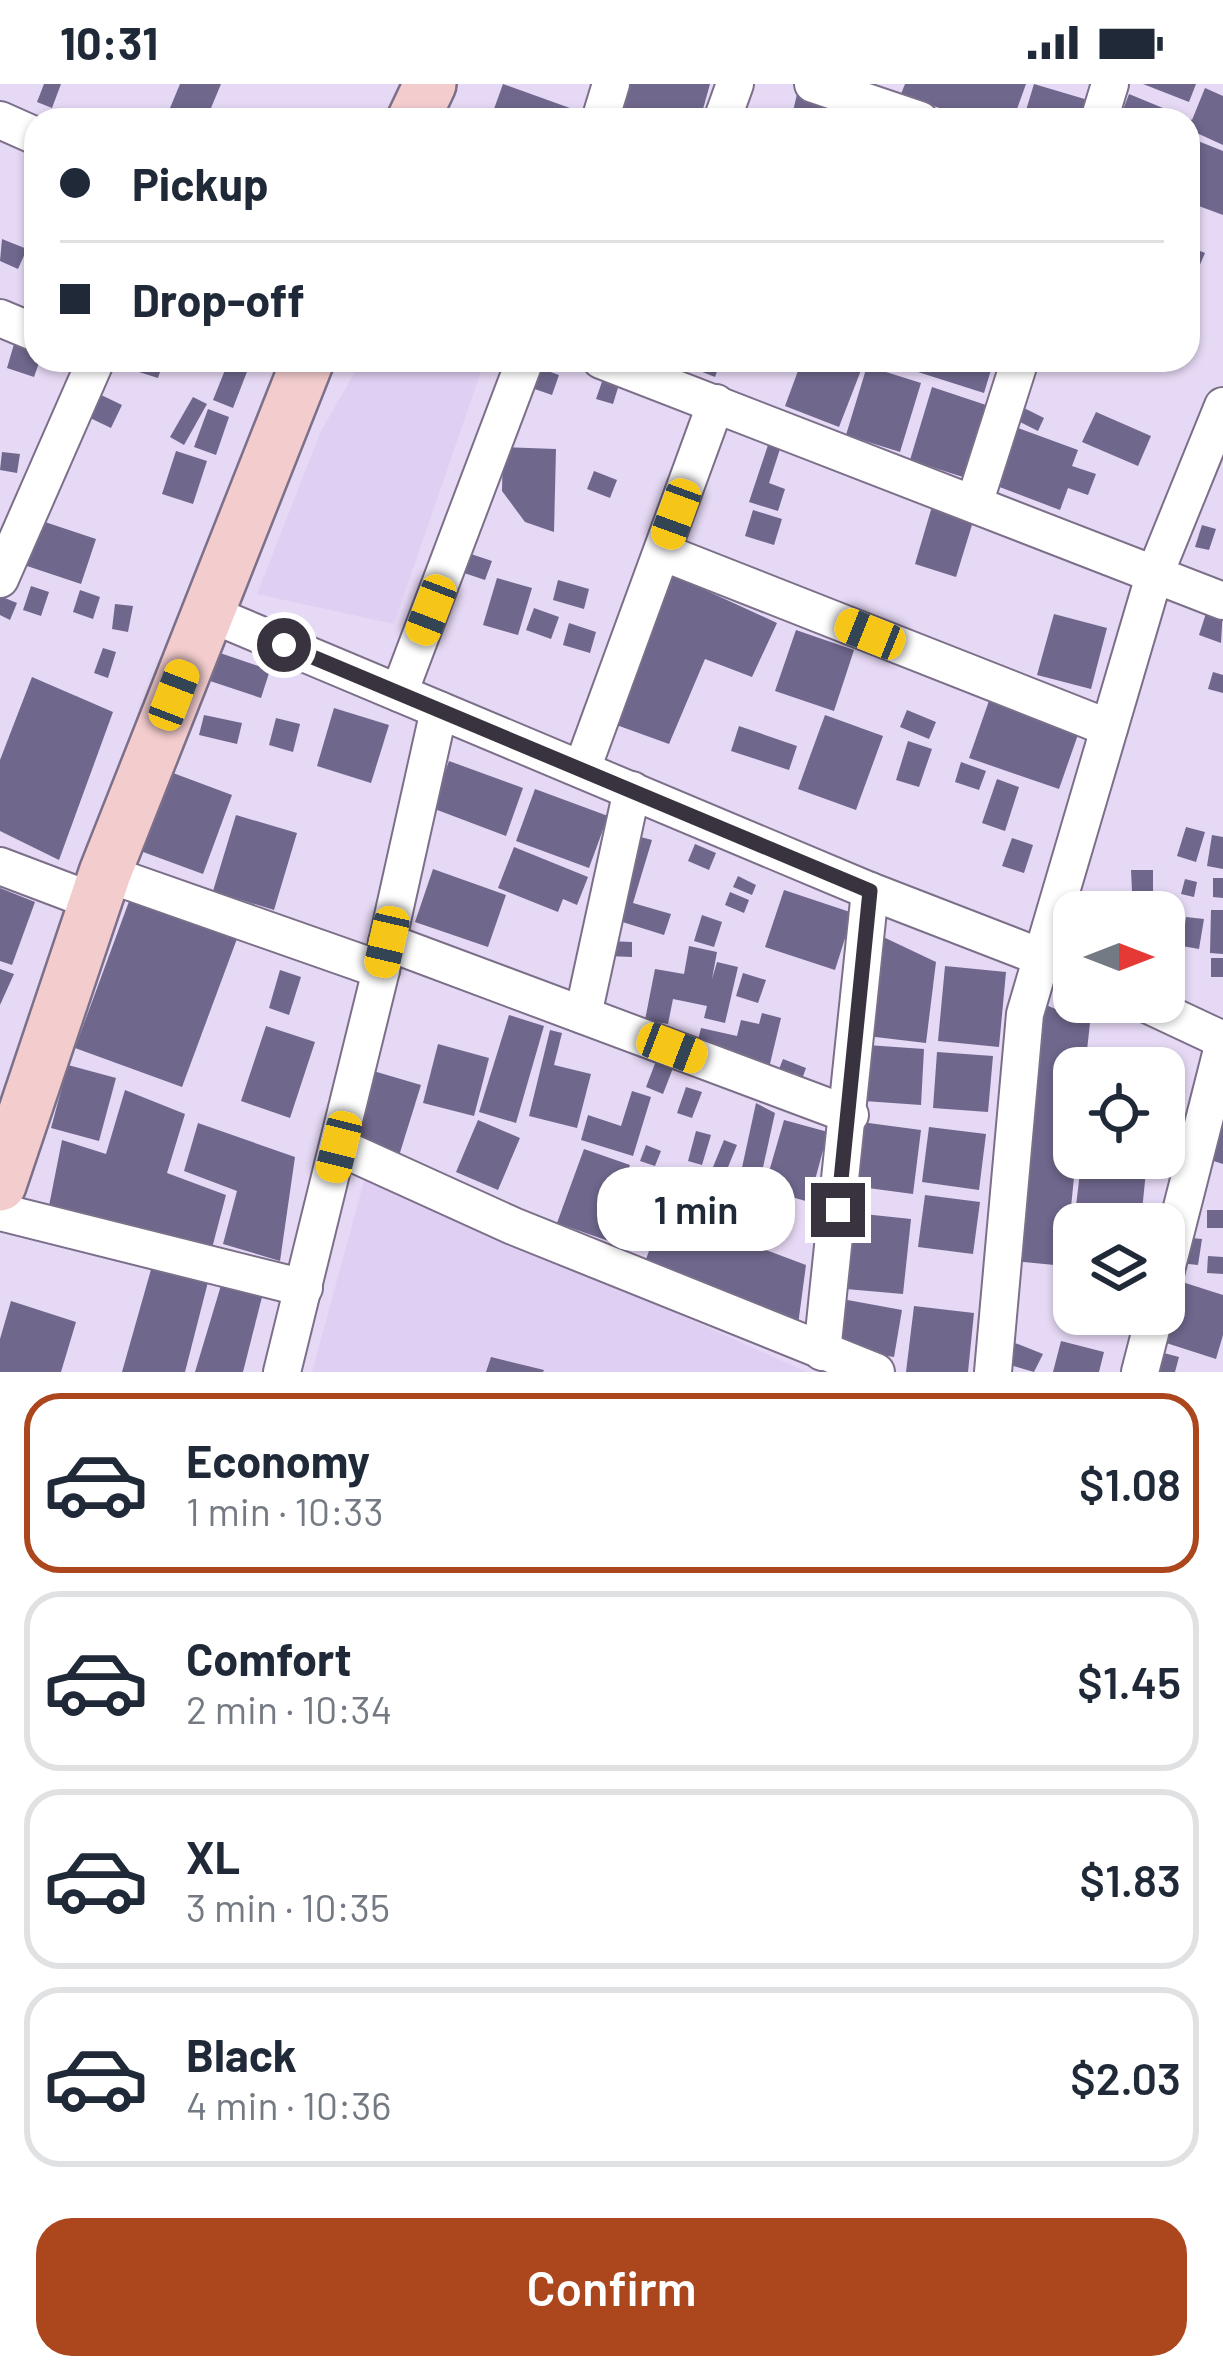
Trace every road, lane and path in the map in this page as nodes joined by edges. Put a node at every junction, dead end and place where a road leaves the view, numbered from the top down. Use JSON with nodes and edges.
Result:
{"nodes":[{"id":1,"x":813,"y":84,"type":"edge"},
{"id":2,"x":884,"y":108,"type":"edge"},
{"id":3,"x":89,"y":372,"type":"edge"},
{"id":4,"x":303,"y":372,"type":"edge"},
{"id":5,"x":521,"y":372,"type":"edge"},
{"id":6,"x":644,"y":372,"type":"edge"},
{"id":7,"x":1017,"y":372,"type":"edge"},
{"id":8,"x":716,"y":403,"type":"junction"},
{"id":9,"x":1223,"y":406,"type":"edge"},
{"id":10,"x":17,"y":489,"type":"edge"},
{"id":11,"x":974,"y":504,"type":"junction"},
{"id":12,"x":662,"y":552,"type":"junction"},
{"id":13,"x":1154,"y":576,"type":"junction"},
{"id":14,"x":0,"y":579,"type":"edge"},
{"id":15,"x":1223,"y":601,"type":"edge"},
{"id":16,"x":206,"y":612,"type":"junction"},
{"id":17,"x":399,"y":693,"type":"junction"},
{"id":18,"x":439,"y":710,"type":"junction"},
{"id":19,"x":1109,"y":728,"type":"junction"},
{"id":20,"x":582,"y":769,"type":"junction"},
{"id":21,"x":632,"y":790,"type":"junction"},
{"id":22,"x":0,"y":866,"type":"edge"},
{"id":23,"x":100,"y":887,"type":"junction"},
{"id":24,"x":870,"y":891,"type":"junction"},
{"id":25,"x":1073,"y":891,"type":"edge"},
{"id":26,"x":384,"y":956,"type":"junction"},
{"id":27,"x":1053,"y":960,"type":"edge"},
{"id":28,"x":1053,"y":968,"type":"edge"},
{"id":29,"x":584,"y":1015,"type":"junction"},
{"id":30,"x":1183,"y":1023,"type":"edge"},
{"id":31,"x":1223,"y":1043,"type":"edge"},
{"id":32,"x":850,"y":1115,"type":"junction"},
{"id":33,"x":339,"y":1147,"type":"junction"},
{"id":34,"x":0,"y":1185,"type":"edge"},
{"id":35,"x":1183,"y":1203,"type":"edge"},
{"id":36,"x":0,"y":1212,"type":"edge"},
{"id":37,"x":304,"y":1288,"type":"junction"},
{"id":38,"x":1150,"y":1335,"type":"edge"},
{"id":39,"x":822,"y":1352,"type":"junction"},
{"id":40,"x":282,"y":1372,"type":"edge"},
{"id":41,"x":876,"y":1372,"type":"edge"},
{"id":42,"x":993,"y":1372,"type":"edge"},
{"id":43,"x":1140,"y":1372,"type":"edge"}],
"edges":[{"from":1,"to":2,"type":"street"},
{"from":3,"to":10,"type":"street"},
{"from":4,"to":16,"type":"street"},
{"from":5,"to":17,"type":"street"},
{"from":6,"to":8,"type":"street"},
{"from":7,"to":11,"type":"street"},
{"from":8,"to":11,"type":"street"},
{"from":8,"to":12,"type":"street"},
{"from":9,"to":13,"type":"street"},
{"from":10,"to":14,"type":"street"},
{"from":11,"to":13,"type":"street"},
{"from":12,"to":19,"type":"street"},
{"from":12,"to":20,"type":"street"},
{"from":13,"to":15,"type":"street"},
{"from":13,"to":19,"type":"street"},
{"from":16,"to":17,"type":"street"},
{"from":16,"to":23,"type":"street"},
{"from":17,"to":18,"type":"street"},
{"from":18,"to":20,"type":"street"},
{"from":18,"to":26,"type":"street"},
{"from":19,"to":25,"type":"street"},
{"from":20,"to":21,"type":"street"},
{"from":21,"to":24,"type":"street"},
{"from":21,"to":29,"type":"street"},
{"from":22,"to":23,"type":"street"},
{"from":23,"to":26,"type":"street"},
{"from":23,"to":34,"type":"street"},
{"from":24,"to":27,"type":"street"},
{"from":24,"to":32,"type":"street"},
{"from":26,"to":29,"type":"street"},
{"from":26,"to":33,"type":"street"},
{"from":28,"to":42,"type":"street"},
{"from":29,"to":32,"type":"street"},
{"from":30,"to":31,"type":"street"},
{"from":31,"to":35,"type":"street"},
{"from":32,"to":39,"type":"street"},
{"from":33,"to":37,"type":"street"},
{"from":33,"to":39,"type":"street"},
{"from":36,"to":37,"type":"street"},
{"from":37,"to":40,"type":"street"},
{"from":38,"to":43,"type":"street"},
{"from":39,"to":41,"type":"street"}]}
